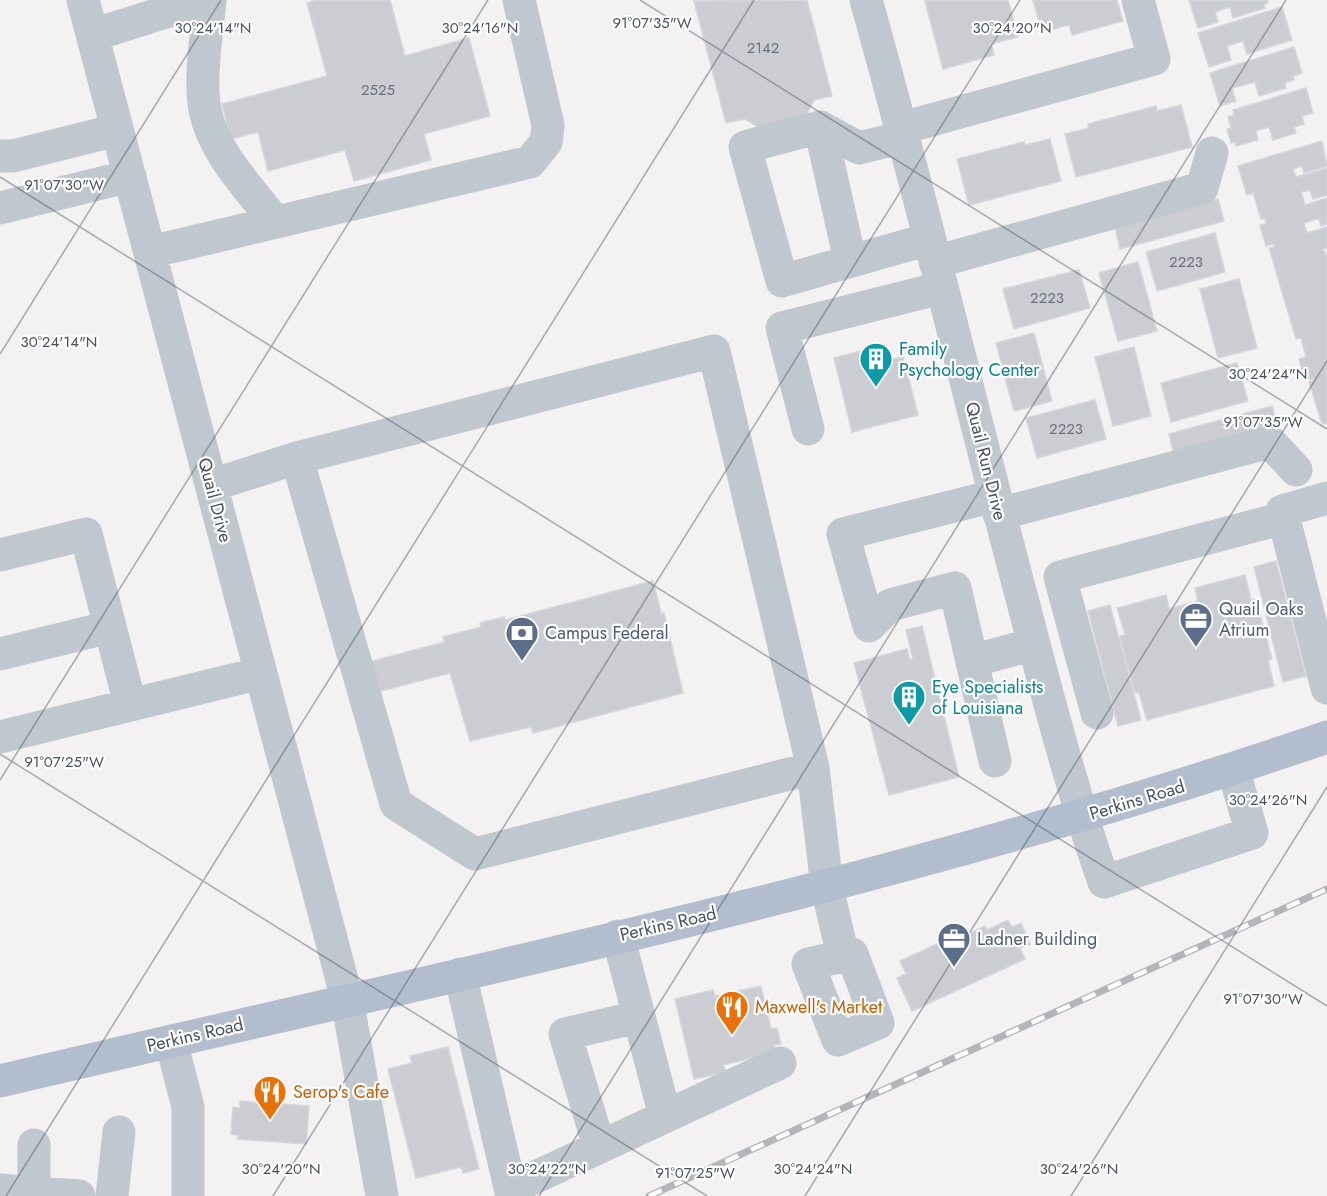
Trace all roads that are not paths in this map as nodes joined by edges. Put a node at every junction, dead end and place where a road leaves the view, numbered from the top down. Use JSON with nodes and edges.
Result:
{"nodes":[{"id":1,"x":83,"y":0,"type":"edge"},
{"id":2,"x":203,"y":0,"type":"edge"},
{"id":3,"x":210,"y":0,"type":"edge"},
{"id":4,"x":519,"y":0,"type":"edge"},
{"id":5,"x":866,"y":0,"type":"edge"},
{"id":6,"x":1138,"y":0,"type":"edge"},
{"id":7,"x":93,"y":35,"type":"junction"},
{"id":8,"x":820,"y":127,"type":"junction"},
{"id":9,"x":117,"y":130,"type":"junction"},
{"id":10,"x":903,"y":132,"type":"junction"},
{"id":11,"x":1212,"y":153,"type":"dead end"},
{"id":12,"x":0,"y":156,"type":"edge"},
{"id":13,"x":130,"y":176,"type":"junction"},
{"id":14,"x":0,"y":208,"type":"edge"},
{"id":15,"x":275,"y":222,"type":"junction"},
{"id":16,"x":150,"y":252,"type":"junction"},
{"id":17,"x":850,"y":260,"type":"junction"},
{"id":18,"x":935,"y":263,"type":"junction"},
{"id":19,"x":808,"y":429,"type":"dead end"},
{"id":20,"x":297,"y":458,"type":"junction"},
{"id":21,"x":1296,"y":470,"type":"dead end"},
{"id":22,"x":212,"y":485,"type":"junction"},
{"id":23,"x":1327,"y":498,"type":"edge"},
{"id":24,"x":997,"y":505,"type":"junction"},
{"id":25,"x":1284,"y":518,"type":"junction"},
{"id":26,"x":0,"y":555,"type":"edge"},
{"id":27,"x":1060,"y":577,"type":"junction"},
{"id":28,"x":1019,"y":587,"type":"junction"},
{"id":29,"x":110,"y":627,"type":"junction"},
{"id":30,"x":1034,"y":644,"type":"junction"},
{"id":31,"x":0,"y":654,"type":"edge"},
{"id":32,"x":972,"y":661,"type":"junction"},
{"id":33,"x":261,"y":673,"type":"junction"},
{"id":34,"x":1327,"y":687,"type":"edge"},
{"id":35,"x":130,"y":705,"type":"junction"},
{"id":36,"x":1097,"y":713,"type":"dead end"},
{"id":37,"x":0,"y":737,"type":"edge"},
{"id":38,"x":1327,"y":737,"type":"edge"},
{"id":39,"x":995,"y":761,"type":"dead end"},
{"id":40,"x":813,"y":768,"type":"junction"},
{"id":41,"x":1233,"y":769,"type":"junction"},
{"id":42,"x":1081,"y":817,"type":"junction"},
{"id":43,"x":827,"y":887,"type":"junction"},
{"id":44,"x":618,"y":936,"type":"junction"},
{"id":45,"x":843,"y":956,"type":"dead end"},
{"id":46,"x":460,"y":974,"type":"junction"},
{"id":47,"x":348,"y":999,"type":"junction"},
{"id":48,"x":638,"y":1017,"type":"junction"},
{"id":49,"x":171,"y":1041,"type":"junction"},
{"id":50,"x":780,"y":1063,"type":"dead end"},
{"id":51,"x":0,"y":1081,"type":"edge"},
{"id":52,"x":665,"y":1116,"type":"junction"},
{"id":53,"x":119,"y":1132,"type":"dead end"},
{"id":54,"x":34,"y":1145,"type":"dead end"},
{"id":55,"x":599,"y":1146,"type":"junction"},
{"id":56,"x":13,"y":1192,"type":"edge"},
{"id":57,"x":512,"y":1192,"type":"edge"},
{"id":58,"x":79,"y":1196,"type":"edge"},
{"id":59,"x":112,"y":1196,"type":"edge"},
{"id":60,"x":188,"y":1196,"type":"edge"},
{"id":61,"x":382,"y":1196,"type":"edge"}],
"edges":[{"from":1,"to":7,"type":"street","name":"Quail Drive"},
{"from":2,"to":7,"type":"street"},
{"from":3,"to":15,"type":"street"},
{"from":4,"to":15,"type":"street"},
{"from":5,"to":10,"type":"street","name":"Quail Run Drive"},
{"from":6,"to":10,"type":"street"},
{"from":7,"to":9,"type":"street","name":"Quail Drive"},
{"from":8,"to":10,"type":"street"},
{"from":8,"to":17,"type":"street"},
{"from":8,"to":17,"type":"street"},
{"from":9,"to":12,"type":"street"},
{"from":9,"to":13,"type":"street","name":"Quail Drive"},
{"from":10,"to":18,"type":"street","name":"Quail Run Drive"},
{"from":11,"to":18,"type":"street"},
{"from":13,"to":14,"type":"street"},
{"from":13,"to":16,"type":"street","name":"Quail Drive"},
{"from":15,"to":16,"type":"street"},
{"from":16,"to":22,"type":"street","name":"Quail Drive"},
{"from":17,"to":18,"type":"street"},
{"from":18,"to":19,"type":"street"},
{"from":18,"to":24,"type":"street","name":"Quail Run Drive"},
{"from":20,"to":22,"type":"street"},
{"from":20,"to":40,"type":"street"},
{"from":20,"to":40,"type":"street"},
{"from":21,"to":24,"type":"street"},
{"from":22,"to":33,"type":"street","name":"Quail Drive"},
{"from":23,"to":25,"type":"street"},
{"from":24,"to":28,"type":"street","name":"Quail Run Drive"},
{"from":24,"to":32,"type":"street"},
{"from":25,"to":27,"type":"street"},
{"from":25,"to":34,"type":"street"},
{"from":26,"to":29,"type":"street"},
{"from":27,"to":28,"type":"street"},
{"from":27,"to":36,"type":"street"},
{"from":28,"to":30,"type":"street","name":"Quail Run Drive"},
{"from":29,"to":31,"type":"street"},
{"from":29,"to":35,"type":"street"},
{"from":30,"to":32,"type":"street"},
{"from":30,"to":42,"type":"street","name":"Quail Run Drive"},
{"from":32,"to":39,"type":"street"},
{"from":33,"to":35,"type":"street"},
{"from":33,"to":47,"type":"street","name":"Quail Drive"},
{"from":35,"to":37,"type":"street"},
{"from":38,"to":41,"type":"main road","name":"Perkins Road"},
{"from":40,"to":43,"type":"street"},
{"from":41,"to":42,"type":"main road","name":"Perkins Road"},
{"from":41,"to":42,"type":"street","name":"Quail Run Drive"},
{"from":42,"to":43,"type":"main road","name":"Perkins Road"},
{"from":43,"to":44,"type":"main road","name":"Perkins Road"},
{"from":43,"to":45,"type":"street"},
{"from":44,"to":46,"type":"main road","name":"Perkins Road"},
{"from":44,"to":48,"type":"street"},
{"from":46,"to":47,"type":"main road","name":"Perkins Road"},
{"from":46,"to":57,"type":"street"},
{"from":47,"to":49,"type":"main road","name":"Perkins Road"},
{"from":47,"to":61,"type":"street","name":"Quail Drive"},
{"from":48,"to":52,"type":"street"},
{"from":48,"to":55,"type":"street"},
{"from":49,"to":51,"type":"main road","name":"Perkins Road"},
{"from":49,"to":60,"type":"street"},
{"from":50,"to":52,"type":"street"},
{"from":52,"to":55,"type":"street"},
{"from":53,"to":59,"type":"street"},
{"from":54,"to":56,"type":"street"},
{"from":55,"to":57,"type":"street"},
{"from":56,"to":58,"type":"street"}]}
